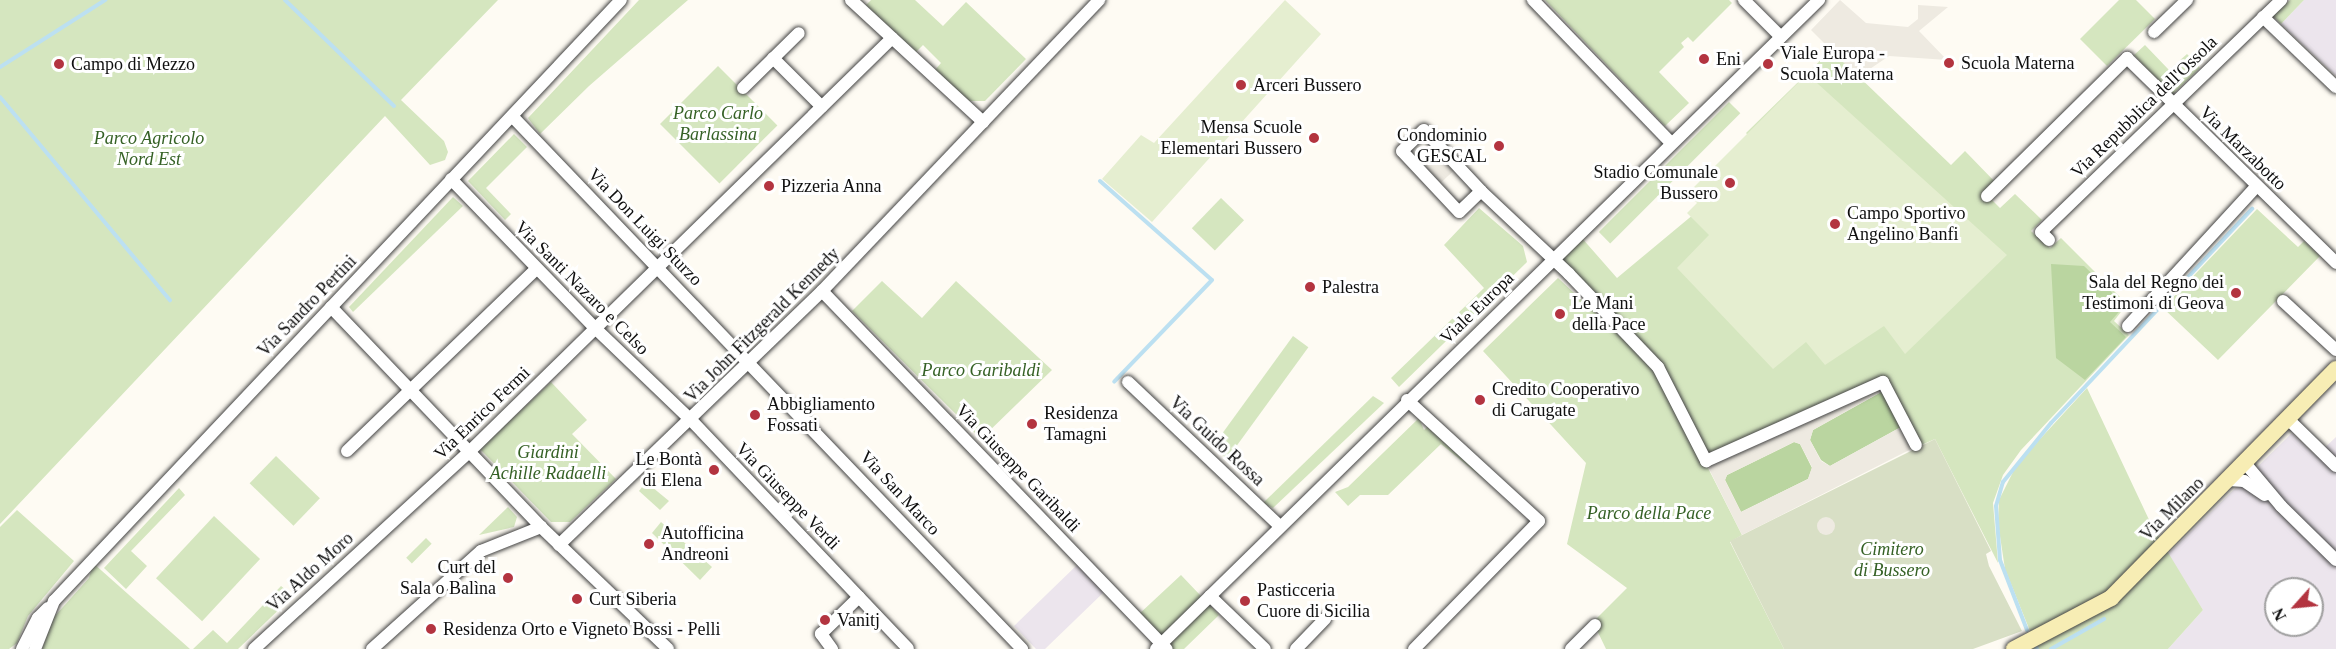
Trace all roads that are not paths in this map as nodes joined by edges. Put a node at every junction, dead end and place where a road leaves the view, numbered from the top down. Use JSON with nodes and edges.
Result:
{"nodes":[{"id":1,"x":621,"y":0,"type":"edge"},
{"id":2,"x":1099,"y":0,"type":"edge"},
{"id":3,"x":1533,"y":0,"type":"edge"},
{"id":4,"x":1744,"y":0,"type":"edge"},
{"id":5,"x":1819,"y":0,"type":"edge"},
{"id":6,"x":2187,"y":0,"type":"edge"},
{"id":7,"x":2282,"y":0,"type":"edge"},
{"id":8,"x":859,"y":3,"type":"edge"},
{"id":9,"x":2263,"y":17,"type":"junction"},
{"id":10,"x":2154,"y":32,"type":"dead end"},
{"id":11,"x":799,"y":33,"type":"dead end"},
{"id":12,"x":1781,"y":37,"type":"junction"},
{"id":13,"x":892,"y":38,"type":"junction"},
{"id":14,"x":773,"y":58,"type":"junction"},
{"id":15,"x":2336,"y":87,"type":"edge"},
{"id":16,"x":743,"y":88,"type":"dead end"},
{"id":17,"x":2172,"y":105,"type":"junction"},
{"id":18,"x":822,"y":107,"type":"junction"},
{"id":19,"x":512,"y":116,"type":"junction"},
{"id":20,"x":982,"y":122,"type":"junction"},
{"id":21,"x":1670,"y":142,"type":"junction"},
{"id":22,"x":451,"y":179,"type":"junction"},
{"id":23,"x":2256,"y":187,"type":"junction"},
{"id":24,"x":1480,"y":191,"type":"junction"},
{"id":25,"x":1987,"y":196,"type":"dead end"},
{"id":26,"x":2049,"y":240,"type":"dead end"},
{"id":27,"x":1552,"y":260,"type":"junction"},
{"id":28,"x":2336,"y":263,"type":"edge"},
{"id":29,"x":658,"y":266,"type":"junction"},
{"id":30,"x":536,"y":269,"type":"junction"},
{"id":31,"x":822,"y":291,"type":"junction"},
{"id":32,"x":2283,"y":301,"type":"dead end"},
{"id":33,"x":332,"y":306,"type":"junction"},
{"id":34,"x":2128,"y":326,"type":"dead end"},
{"id":35,"x":595,"y":328,"type":"junction"},
{"id":36,"x":2336,"y":350,"type":"edge"},
{"id":37,"x":751,"y":363,"type":"junction"},
{"id":38,"x":2336,"y":369,"type":"edge"},
{"id":39,"x":1128,"y":382,"type":"dead end"},
{"id":40,"x":410,"y":390,"type":"junction"},
{"id":41,"x":1407,"y":400,"type":"junction"},
{"id":42,"x":2288,"y":419,"type":"junction"},
{"id":43,"x":691,"y":420,"type":"junction"},
{"id":44,"x":1916,"y":446,"type":"dead end"},
{"id":45,"x":347,"y":451,"type":"dead end"},
{"id":46,"x":469,"y":452,"type":"junction"},
{"id":47,"x":2245,"y":463,"type":"junction"},
{"id":48,"x":2336,"y":466,"type":"edge"},
{"id":49,"x":2229,"y":480,"type":"junction"},
{"id":50,"x":2281,"y":506,"type":"junction"},
{"id":51,"x":392,"y":523,"type":"joint"},
{"id":52,"x":1280,"y":526,"type":"junction"},
{"id":53,"x":541,"y":527,"type":"junction"},
{"id":54,"x":559,"y":545,"type":"junction"},
{"id":55,"x":2336,"y":560,"type":"edge"},
{"id":56,"x":1210,"y":596,"type":"junction"},
{"id":57,"x":859,"y":597,"type":"junction"},
{"id":58,"x":1325,"y":619,"type":"dead end"},
{"id":59,"x":1595,"y":626,"type":"dead end"},
{"id":60,"x":1162,"y":647,"type":"edge"},
{"id":61,"x":29,"y":648,"type":"edge"},
{"id":62,"x":254,"y":649,"type":"edge"},
{"id":63,"x":372,"y":649,"type":"edge"},
{"id":64,"x":668,"y":649,"type":"edge"},
{"id":65,"x":832,"y":649,"type":"edge"},
{"id":66,"x":908,"y":649,"type":"edge"},
{"id":67,"x":1022,"y":649,"type":"edge"},
{"id":68,"x":1265,"y":649,"type":"edge"},
{"id":69,"x":1296,"y":649,"type":"edge"},
{"id":70,"x":1414,"y":649,"type":"edge"},
{"id":71,"x":1571,"y":649,"type":"edge"},
{"id":72,"x":2014,"y":649,"type":"edge"}],
"edges":[{"from":1,"to":19,"type":"street","name":"Via Sandro Pertini"},
{"from":2,"to":20,"type":"street","name":"Via John Fitzgerald Kennedy"},
{"from":3,"to":21,"type":"street"},
{"from":4,"to":12,"type":"street"},
{"from":5,"to":12,"type":"street","name":"Viale Europa"},
{"from":6,"to":10,"type":"street"},
{"from":7,"to":9,"type":"street","name":"Via Repubblica dell'Ossola"},
{"from":8,"to":13,"type":"street"},
{"from":9,"to":15,"type":"street"},
{"from":9,"to":17,"type":"street","name":"Via Repubblica dell'Ossola"},
{"from":11,"to":14,"type":"street"},
{"from":12,"to":21,"type":"street","name":"Viale Europa"},
{"from":13,"to":18,"type":"street","name":"Via Enrico Fermi"},
{"from":13,"to":20,"type":"street"},
{"from":14,"to":16,"type":"street"},
{"from":14,"to":18,"type":"street"},
{"from":17,"to":23,"type":"street","name":"Via Marzabotto"},
{"from":17,"to":25,"type":"street","name":"Via Marzabotto"},
{"from":17,"to":26,"type":"street","name":"Via Repubblica dell'Ossola"},
{"from":18,"to":29,"type":"street","name":"Via Enrico Fermi"},
{"from":19,"to":22,"type":"street","name":"Via Sandro Pertini"},
{"from":19,"to":29,"type":"street","name":"Via Don Luigi Sturzo"},
{"from":20,"to":31,"type":"street","name":"Via John Fitzgerald Kennedy"},
{"from":21,"to":27,"type":"street","name":"Viale Europa"},
{"from":22,"to":30,"type":"street","name":"Via Santi Nazaro e Celso"},
{"from":22,"to":33,"type":"street","name":"Via Sandro Pertini"},
{"from":23,"to":28,"type":"street","name":"Via Marzabotto"},
{"from":23,"to":34,"type":"street"},
{"from":24,"to":24,"type":"street"},
{"from":24,"to":27,"type":"street"},
{"from":27,"to":41,"type":"street","name":"Viale Europa"},
{"from":27,"to":44,"type":"street"},
{"from":29,"to":35,"type":"street","name":"Via Enrico Fermi"},
{"from":29,"to":37,"type":"street","name":"Via Don Luigi Sturzo"},
{"from":30,"to":35,"type":"street","name":"Via Santi Nazaro e Celso"},
{"from":30,"to":40,"type":"street"},
{"from":31,"to":37,"type":"street","name":"Via John Fitzgerald Kennedy"},
{"from":31,"to":60,"type":"street","name":"Via Giuseppe Garibaldi"},
{"from":32,"to":36,"type":"street"},
{"from":33,"to":40,"type":"street"},
{"from":33,"to":61,"type":"street","name":"Via Sandro Pertini"},
{"from":35,"to":43,"type":"street","name":"Via Santi Nazaro e Celso"},
{"from":35,"to":46,"type":"street","name":"Via Enrico Fermi"},
{"from":37,"to":43,"type":"street","name":"Via John Fitzgerald Kennedy"},
{"from":37,"to":67,"type":"street","name":"Via San Marco"},
{"from":38,"to":42,"type":"street","name":"Via Milano"},
{"from":39,"to":52,"type":"street","name":"Via Guido Rossa"},
{"from":40,"to":45,"type":"street"},
{"from":40,"to":46,"type":"street"},
{"from":41,"to":52,"type":"street","name":"Viale Europa"},
{"from":41,"to":70,"type":"street"},
{"from":42,"to":47,"type":"street","name":"Via Milano"},
{"from":42,"to":48,"type":"street"},
{"from":43,"to":54,"type":"street","name":"Via John Fitzgerald Kennedy"},
{"from":43,"to":57,"type":"street","name":"Via Giuseppe Verdi"},
{"from":46,"to":51,"type":"street","name":"Via Enrico Fermi"},
{"from":46,"to":53,"type":"street"},
{"from":47,"to":49,"type":"street","name":"Via Milano"},
{"from":47,"to":50,"type":"street"},
{"from":49,"to":50,"type":"street"},
{"from":49,"to":72,"type":"street","name":"Via Milano"},
{"from":50,"to":55,"type":"street"},
{"from":51,"to":62,"type":"street","name":"Via Aldo Moro"},
{"from":52,"to":56,"type":"street","name":"Viale Europa"},
{"from":53,"to":54,"type":"street"},
{"from":53,"to":63,"type":"street"},
{"from":54,"to":64,"type":"street"},
{"from":56,"to":60,"type":"street","name":"Viale Europa"},
{"from":56,"to":68,"type":"street"},
{"from":57,"to":65,"type":"street"},
{"from":57,"to":66,"type":"street","name":"Via Giuseppe Verdi"},
{"from":58,"to":69,"type":"street"},
{"from":59,"to":71,"type":"street"}]}
